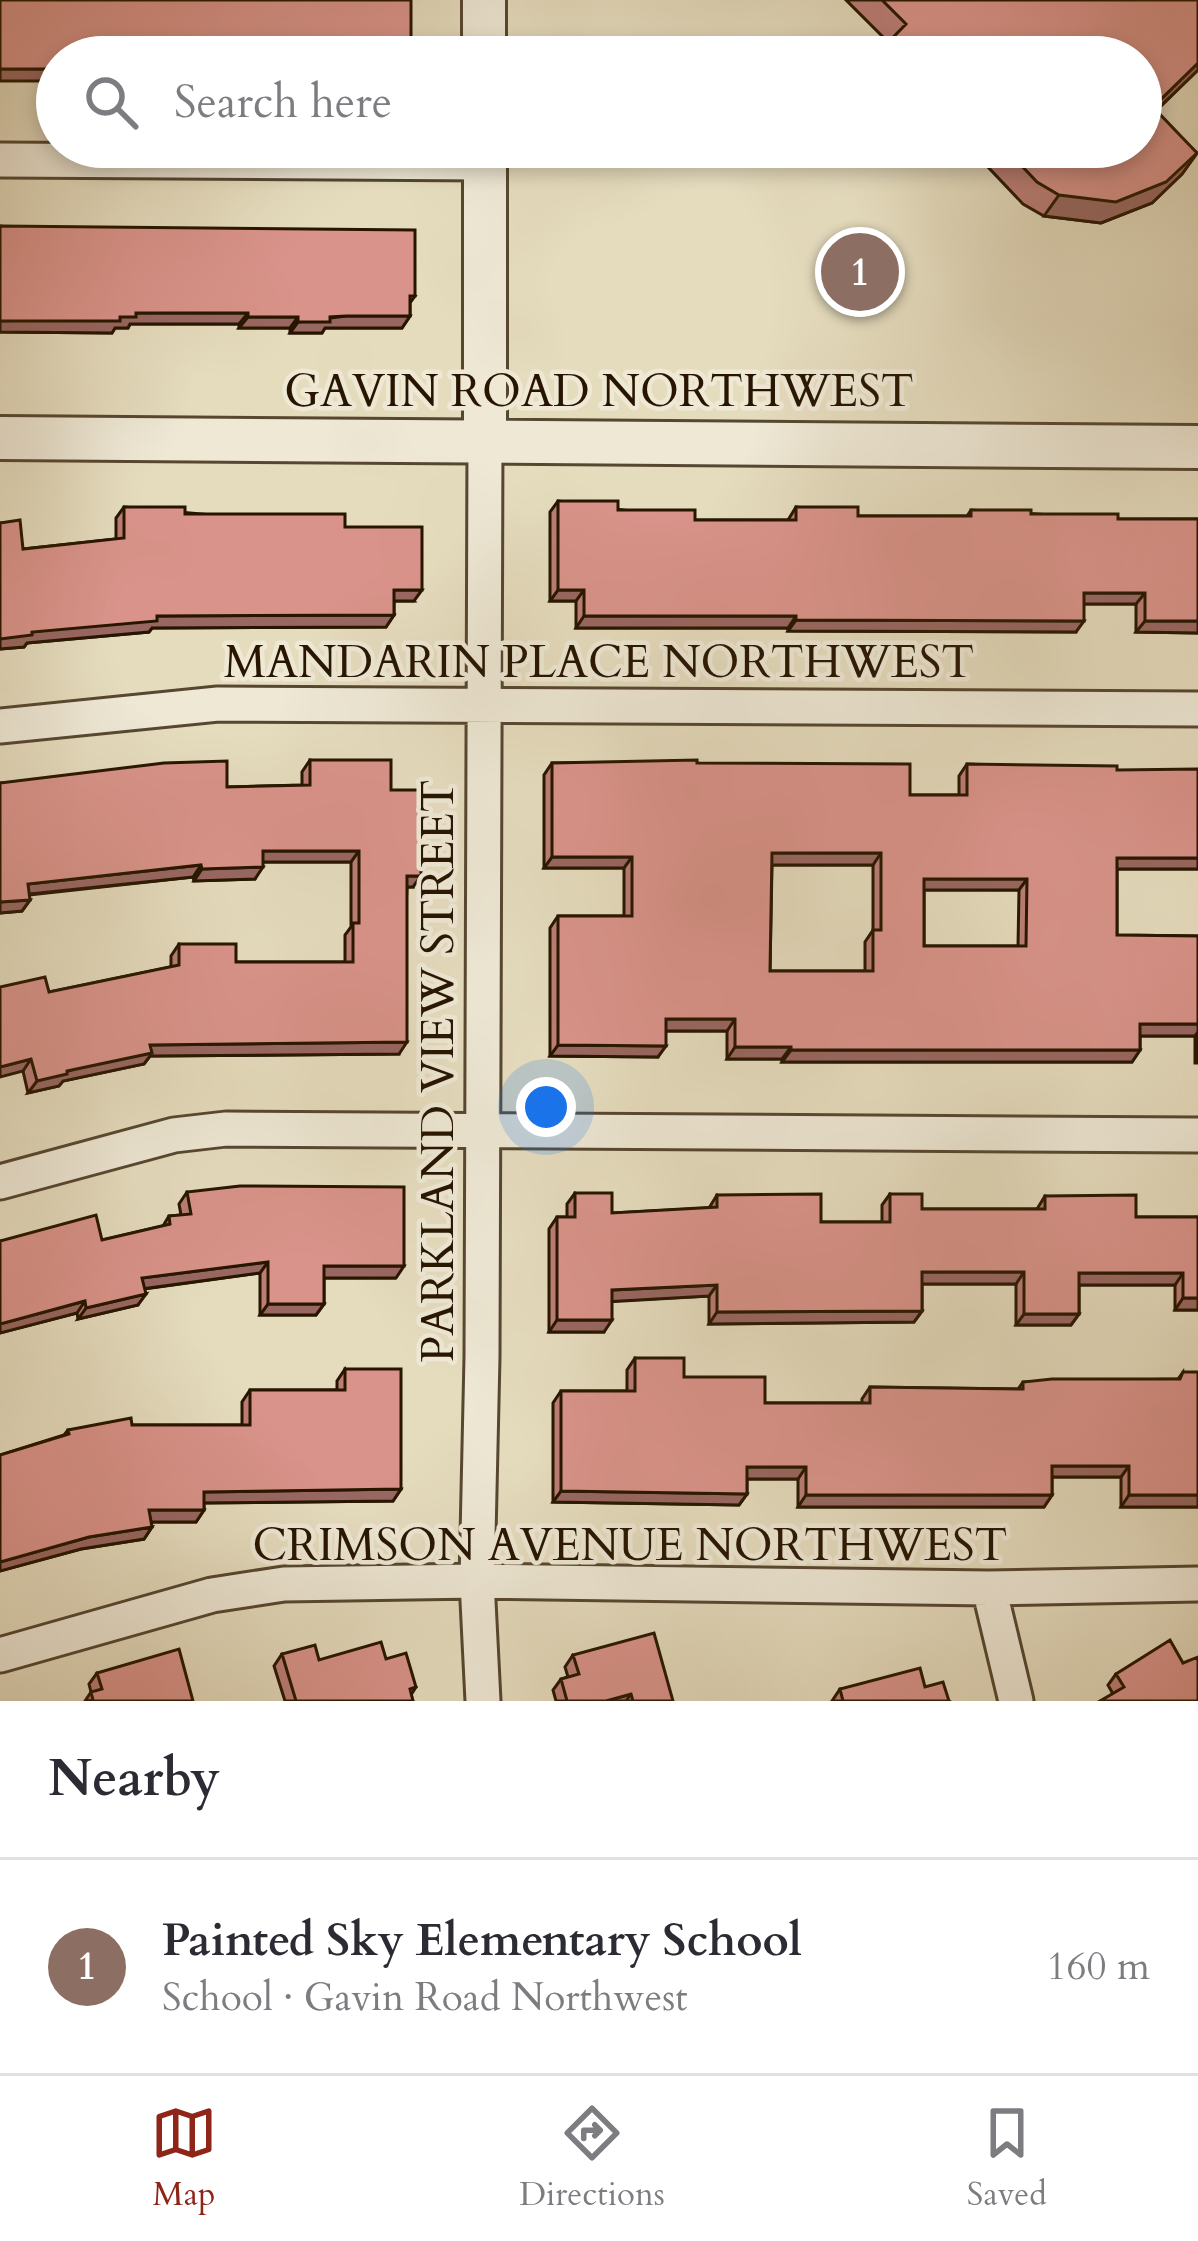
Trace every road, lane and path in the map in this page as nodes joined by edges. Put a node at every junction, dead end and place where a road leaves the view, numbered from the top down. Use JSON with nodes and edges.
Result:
{"nodes":[{"id":1,"x":484,"y":0,"type":"edge"},
{"id":2,"x":484,"y":36,"type":"edge"},
{"id":3,"x":0,"y":160,"type":"edge"},
{"id":4,"x":36,"y":160,"type":"edge"},
{"id":5,"x":485,"y":168,"type":"edge"},
{"id":6,"x":0,"y":438,"type":"edge"},
{"id":7,"x":485,"y":442,"type":"junction"},
{"id":8,"x":1198,"y":447,"type":"edge"},
{"id":9,"x":484,"y":706,"type":"junction"},
{"id":10,"x":1198,"y":709,"type":"edge"},
{"id":11,"x":0,"y":726,"type":"edge"},
{"id":12,"x":481,"y":1130,"type":"junction"},
{"id":13,"x":1198,"y":1136,"type":"edge"},
{"id":14,"x":0,"y":1182,"type":"edge"},
{"id":15,"x":477,"y":1581,"type":"junction"},
{"id":16,"x":1198,"y":1584,"type":"edge"},
{"id":17,"x":989,"y":1588,"type":"junction"},
{"id":18,"x":0,"y":1655,"type":"edge"},
{"id":19,"x":483,"y":1701,"type":"edge"},
{"id":20,"x":1016,"y":1701,"type":"edge"}],
"edges":[{"from":1,"to":2,"type":"street"},
{"from":3,"to":4,"type":"street"},
{"from":5,"to":7,"type":"street"},
{"from":6,"to":7,"type":"street","name":"GAVIN ROAD NORTHWEST"},
{"from":7,"to":8,"type":"street","name":"GAVIN ROAD NORTHWEST"},
{"from":7,"to":9,"type":"street","name":"PARKLAND VIEW STREET"},
{"from":9,"to":10,"type":"street","name":"MANDARIN PLACE NORTHWEST"},
{"from":9,"to":11,"type":"street","name":"MANDARIN PLACE NORTHWEST"},
{"from":9,"to":12,"type":"street","name":"PARKLAND VIEW STREET"},
{"from":12,"to":13,"type":"street"},
{"from":12,"to":14,"type":"street"},
{"from":12,"to":15,"type":"street","name":"PARKLAND VIEW STREET"},
{"from":15,"to":17,"type":"street","name":"CRIMSON AVENUE NORTHWEST"},
{"from":15,"to":18,"type":"street","name":"CRIMSON AVENUE NORTHWEST"},
{"from":15,"to":19,"type":"street","name":"PARKLAND VIEW STREET"},
{"from":16,"to":17,"type":"street","name":"CRIMSON AVENUE NORTHWEST"},
{"from":17,"to":20,"type":"street"}]}
